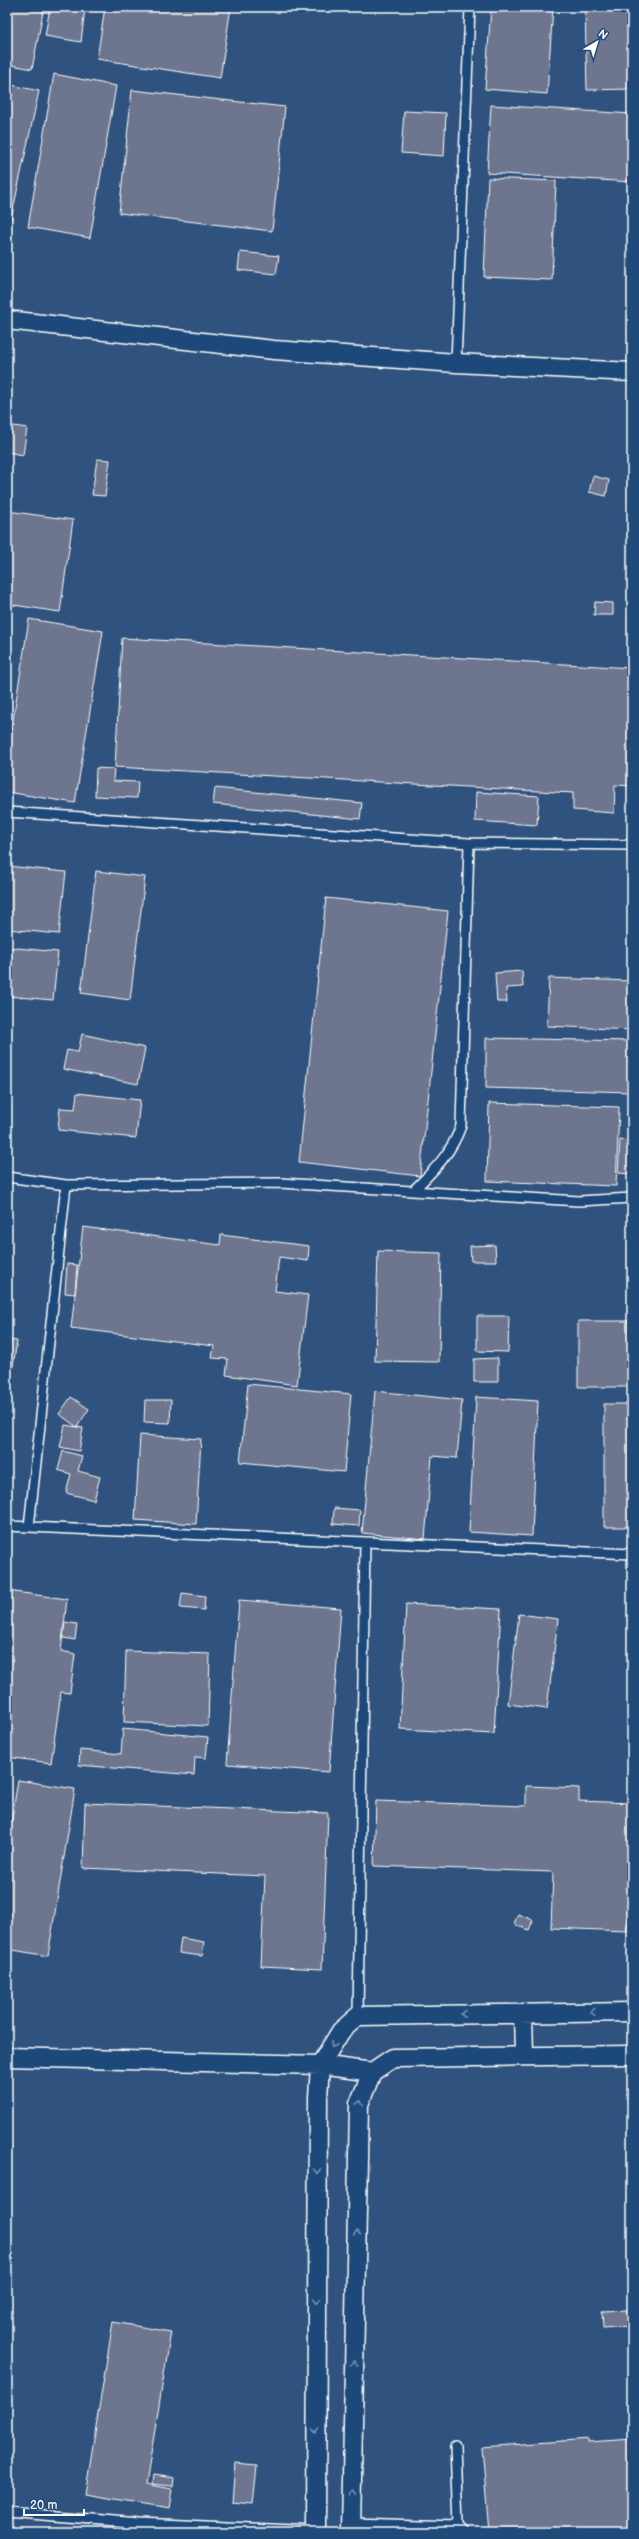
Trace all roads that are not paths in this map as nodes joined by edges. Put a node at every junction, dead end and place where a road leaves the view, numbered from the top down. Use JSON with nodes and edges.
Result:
{"nodes":[{"id":1,"x":470,"y":7,"type":"edge"},
{"id":2,"x":7,"y":320,"type":"edge"},
{"id":3,"x":456,"y":363,"type":"junction"},
{"id":4,"x":632,"y":372,"type":"edge"},
{"id":5,"x":7,"y":812,"type":"edge"},
{"id":6,"x":469,"y":843,"type":"junction"},
{"id":7,"x":632,"y":845,"type":"edge"},
{"id":8,"x":7,"y":1177,"type":"edge"},
{"id":9,"x":66,"y":1185,"type":"junction"},
{"id":10,"x":413,"y":1191,"type":"junction"},
{"id":11,"x":632,"y":1198,"type":"edge"},
{"id":12,"x":7,"y":1526,"type":"edge"},
{"id":13,"x":29,"y":1527,"type":"junction"},
{"id":14,"x":365,"y":1542,"type":"junction"},
{"id":15,"x":632,"y":1554,"type":"edge"},
{"id":16,"x":632,"y":2012,"type":"edge"},
{"id":17,"x":523,"y":2013,"type":"junction"},
{"id":18,"x":358,"y":2016,"type":"junction"},
{"id":19,"x":632,"y":2055,"type":"edge"},
{"id":20,"x":524,"y":2056,"type":"junction"},
{"id":21,"x":7,"y":2057,"type":"edge"},
{"id":22,"x":320,"y":2065,"type":"junction"},
{"id":23,"x":372,"y":2072,"type":"junction"},
{"id":24,"x":455,"y":2446,"type":"dead end"},
{"id":25,"x":7,"y":2512,"type":"edge"},
{"id":26,"x":351,"y":2528,"type":"edge"},
{"id":27,"x":461,"y":2529,"type":"edge"},
{"id":28,"x":316,"y":2532,"type":"edge"}],
"edges":[{"from":1,"to":3,"type":"lane"},
{"from":2,"to":3,"type":"street"},
{"from":3,"to":4,"type":"street"},
{"from":5,"to":6,"type":"lane"},
{"from":6,"to":7,"type":"lane"},
{"from":6,"to":10,"type":"lane"},
{"from":8,"to":9,"type":"lane"},
{"from":9,"to":10,"type":"lane"},
{"from":9,"to":13,"type":"lane"},
{"from":10,"to":11,"type":"lane"},
{"from":12,"to":13,"type":"lane"},
{"from":13,"to":14,"type":"lane"},
{"from":14,"to":15,"type":"lane"},
{"from":14,"to":18,"type":"lane"},
{"from":16,"to":17,"type":"street","one_way":true},
{"from":17,"to":18,"type":"street","one_way":true},
{"from":17,"to":20,"type":"street"},
{"from":18,"to":22,"type":"street","one_way":true},
{"from":19,"to":20,"type":"street"},
{"from":20,"to":23,"type":"street"},
{"from":21,"to":22,"type":"street"},
{"from":22,"to":23,"type":"street"},
{"from":22,"to":28,"type":"street","one_way":true},
{"from":26,"to":23,"type":"street","one_way":true},
{"from":24,"to":27,"type":"lane"},
{"from":25,"to":28,"type":"lane"},
{"from":26,"to":27,"type":"lane"}]}
